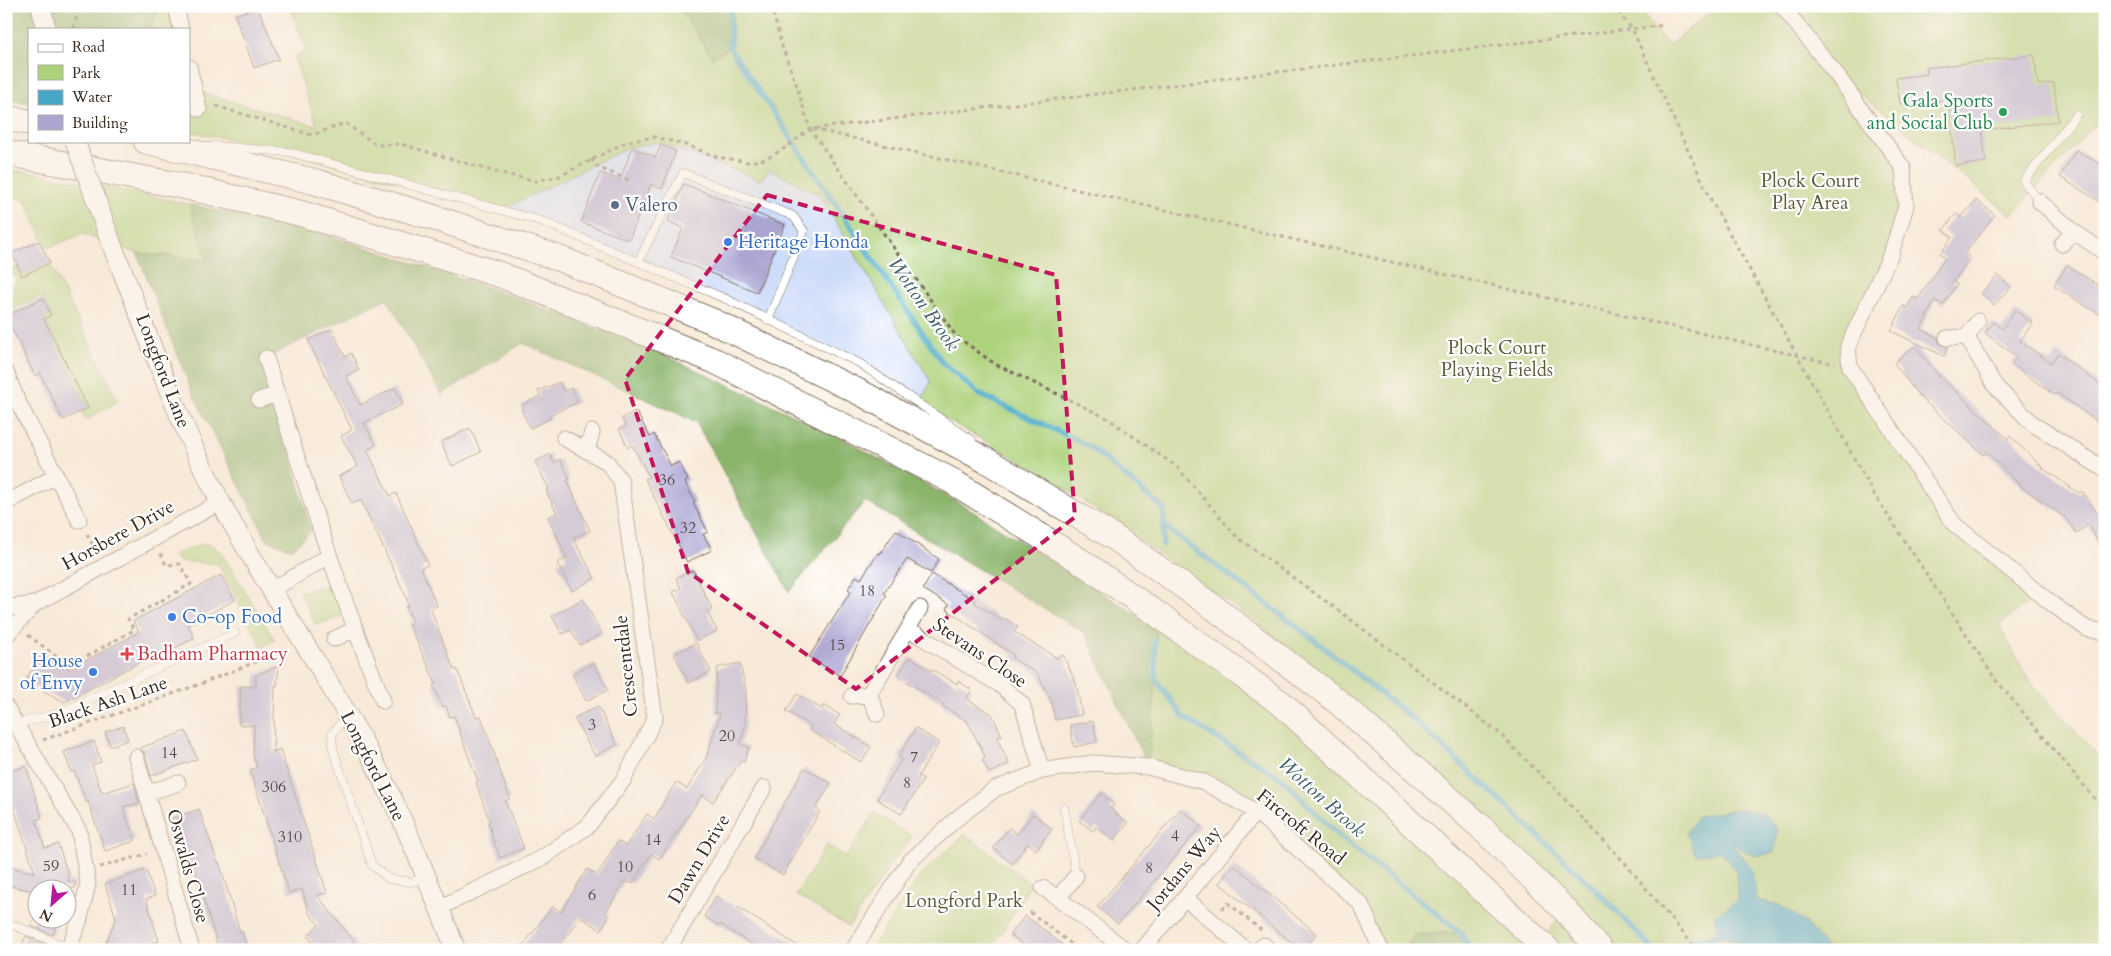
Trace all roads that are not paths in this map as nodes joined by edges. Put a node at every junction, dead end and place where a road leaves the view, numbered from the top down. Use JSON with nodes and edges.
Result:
{"nodes":[{"id":1,"x":41,"y":6,"type":"edge"},
{"id":2,"x":176,"y":6,"type":"edge"},
{"id":3,"x":1782,"y":6,"type":"edge"},
{"id":4,"x":46,"y":28,"type":"edge"},
{"id":5,"x":181,"y":28,"type":"edge"},
{"id":6,"x":190,"y":71,"type":"edge"},
{"id":7,"x":198,"y":104,"type":"road end"},
{"id":8,"x":2076,"y":115,"type":"dead end"},
{"id":9,"x":6,"y":118,"type":"edge"},
{"id":10,"x":28,"y":122,"type":"edge"},
{"id":11,"x":75,"y":142,"type":"edge"},
{"id":12,"x":150,"y":142,"type":"edge"},
{"id":13,"x":167,"y":142,"type":"edge"},
{"id":14,"x":6,"y":153,"type":"edge"},
{"id":15,"x":2039,"y":201,"type":"joint"},
{"id":16,"x":2073,"y":231,"type":"junction"},
{"id":17,"x":2062,"y":244,"type":"dead end"},
{"id":18,"x":2105,"y":253,"type":"edge"},
{"id":19,"x":638,"y":262,"type":"junction"},
{"id":20,"x":768,"y":320,"type":"junction"},
{"id":21,"x":1978,"y":321,"type":"dead end"},
{"id":22,"x":1967,"y":337,"type":"junction"},
{"id":23,"x":1947,"y":338,"type":"dead end"},
{"id":24,"x":266,"y":358,"type":"dead end"},
{"id":25,"x":6,"y":372,"type":"edge"},
{"id":26,"x":277,"y":394,"type":"junction"},
{"id":27,"x":259,"y":400,"type":"dead end"},
{"id":28,"x":12,"y":405,"type":"edge"},
{"id":29,"x":592,"y":432,"type":"dead end"},
{"id":30,"x":564,"y":438,"type":"dead end"},
{"id":31,"x":983,"y":447,"type":"dead end"},
{"id":32,"x":587,"y":451,"type":"junction"},
{"id":33,"x":1000,"y":458,"type":"dead end"},
{"id":34,"x":2105,"y":470,"type":"edge"},
{"id":35,"x":56,"y":476,"type":"junction"},
{"id":36,"x":221,"y":502,"type":"junction"},
{"id":37,"x":6,"y":503,"type":"edge"},
{"id":38,"x":79,"y":520,"type":"road end"},
{"id":39,"x":1115,"y":538,"type":"junction"},
{"id":40,"x":329,"y":556,"type":"junction"},
{"id":41,"x":270,"y":591,"type":"junction"},
{"id":42,"x":35,"y":604,"type":"junction"},
{"id":43,"x":6,"y":608,"type":"edge"},
{"id":44,"x":920,"y":608,"type":"dead end"},
{"id":45,"x":354,"y":629,"type":"junction"},
{"id":46,"x":908,"y":629,"type":"junction"},
{"id":47,"x":11,"y":631,"type":"edge"},
{"id":48,"x":2105,"y":632,"type":"edge"},
{"id":49,"x":235,"y":633,"type":"dead end"},
{"id":50,"x":334,"y":639,"type":"dead end"},
{"id":51,"x":869,"y":694,"type":"junction"},
{"id":52,"x":852,"y":696,"type":"dead end"},
{"id":53,"x":383,"y":701,"type":"dead end"},
{"id":54,"x":6,"y":707,"type":"edge"},
{"id":55,"x":347,"y":714,"type":"junction"},
{"id":56,"x":877,"y":714,"type":"dead end"},
{"id":57,"x":16,"y":724,"type":"junction"},
{"id":58,"x":136,"y":757,"type":"dead end"},
{"id":59,"x":1042,"y":771,"type":"junction"},
{"id":60,"x":178,"y":783,"type":"dead end"},
{"id":61,"x":764,"y":788,"type":"dead end"},
{"id":62,"x":147,"y":793,"type":"junction"},
{"id":63,"x":1064,"y":808,"type":"dead end"},
{"id":64,"x":1256,"y":812,"type":"junction"},
{"id":65,"x":428,"y":876,"type":"junction"},
{"id":66,"x":1076,"y":876,"type":"joint"},
{"id":67,"x":1043,"y":888,"type":"dead end"},
{"id":68,"x":1058,"y":898,"type":"junction"},
{"id":69,"x":1185,"y":898,"type":"junction"},
{"id":70,"x":439,"y":908,"type":"junction"},
{"id":71,"x":6,"y":922,"type":"edge"},
{"id":72,"x":68,"y":949,"type":"edge"},
{"id":73,"x":192,"y":950,"type":"edge"},
{"id":74,"x":456,"y":950,"type":"edge"},
{"id":75,"x":668,"y":950,"type":"edge"},
{"id":76,"x":853,"y":950,"type":"edge"},
{"id":77,"x":1126,"y":950,"type":"edge"},
{"id":78,"x":1142,"y":950,"type":"edge"},
{"id":79,"x":1246,"y":950,"type":"edge"},
{"id":80,"x":1258,"y":950,"type":"edge"},
{"id":81,"x":1270,"y":950,"type":"edge"},
{"id":82,"x":1381,"y":950,"type":"edge"},
{"id":83,"x":1548,"y":950,"type":"edge"},
{"id":84,"x":1600,"y":950,"type":"edge"}],
"edges":[{"from":1,"to":4,"type":"street"},
{"from":2,"to":5,"type":"street"},
{"from":3,"to":48,"type":"street"},
{"from":6,"to":7,"type":"street"},
{"from":8,"to":15,"type":"lane"},
{"from":9,"to":10,"type":"highway"},
{"from":11,"to":36,"type":"street","name":"Longford Lane","bridge":true},
{"from":12,"to":39,"type":"highway"},
{"from":13,"to":19,"type":"lane"},
{"from":14,"to":83,"type":"highway"},
{"from":15,"to":16,"type":"street"},
{"from":16,"to":17,"type":"street"},
{"from":16,"to":18,"type":"street"},
{"from":19,"to":20,"type":"lane"},
{"from":19,"to":20,"type":"lane"},
{"from":20,"to":31,"type":"lane"},
{"from":21,"to":22,"type":"street"},
{"from":22,"to":23,"type":"street"},
{"from":22,"to":34,"type":"street"},
{"from":24,"to":26,"type":"street","name":"Longford Lane"},
{"from":25,"to":28,"type":"street"},
{"from":26,"to":27,"type":"street"},
{"from":26,"to":40,"type":"street","name":"Longford Lane"},
{"from":28,"to":35,"type":"street"},
{"from":29,"to":32,"type":"street"},
{"from":30,"to":32,"type":"street","name":"Crescentdale"},
{"from":32,"to":70,"type":"street","name":"Crescentdale"},
{"from":33,"to":39,"type":"lane"},
{"from":35,"to":37,"type":"street"},
{"from":35,"to":38,"type":"street"},
{"from":36,"to":41,"type":"street","name":"Longford Lane"},
{"from":36,"to":42,"type":"street","name":"Horsbere Drive"},
{"from":39,"to":84,"type":"highway"},
{"from":40,"to":41,"type":"street"},
{"from":40,"to":45,"type":"street","name":"Longford Lane"},
{"from":41,"to":55,"type":"street","name":"Longford Lane"},
{"from":42,"to":43,"type":"street","name":"Horsbere Drive"},
{"from":42,"to":47,"type":"street","name":"Horsbere Drive"},
{"from":44,"to":46,"type":"street","name":"Stevans Close"},
{"from":45,"to":50,"type":"street"},
{"from":45,"to":53,"type":"street","name":"Longford Lane"},
{"from":46,"to":51,"type":"street","name":"Stevans Close"},
{"from":46,"to":59,"type":"street","name":"Stevans Close"},
{"from":49,"to":57,"type":"lane"},
{"from":51,"to":52,"type":"street"},
{"from":51,"to":56,"type":"street"},
{"from":54,"to":57,"type":"street"},
{"from":55,"to":65,"type":"street","name":"Longford Lane"},
{"from":55,"to":65,"type":"lane"},
{"from":57,"to":72,"type":"street"},
{"from":58,"to":62,"type":"street","name":"Oswalds Close"},
{"from":59,"to":64,"type":"street","name":"Fircroft Road"},
{"from":59,"to":76,"type":"street","name":"Fircroft Road"},
{"from":60,"to":62,"type":"street","name":"Oswalds Close"},
{"from":61,"to":75,"type":"street","name":"Dawn Drive"},
{"from":62,"to":73,"type":"street","name":"Oswalds Close"},
{"from":63,"to":66,"type":"lane"},
{"from":64,"to":69,"type":"street","name":"Jordans Way"},
{"from":64,"to":82,"type":"street","name":"Fircroft Road"},
{"from":65,"to":70,"type":"street","name":"Longford Lane"},
{"from":66,"to":68,"type":"street"},
{"from":67,"to":68,"type":"street"},
{"from":68,"to":77,"type":"street"},
{"from":69,"to":78,"type":"street","name":"Jordans Way"},
{"from":69,"to":79,"type":"street"},
{"from":70,"to":74,"type":"street","name":"Longford Lane"},
{"from":71,"to":72,"type":"lane"},
{"from":80,"to":81,"type":"street"}]}
